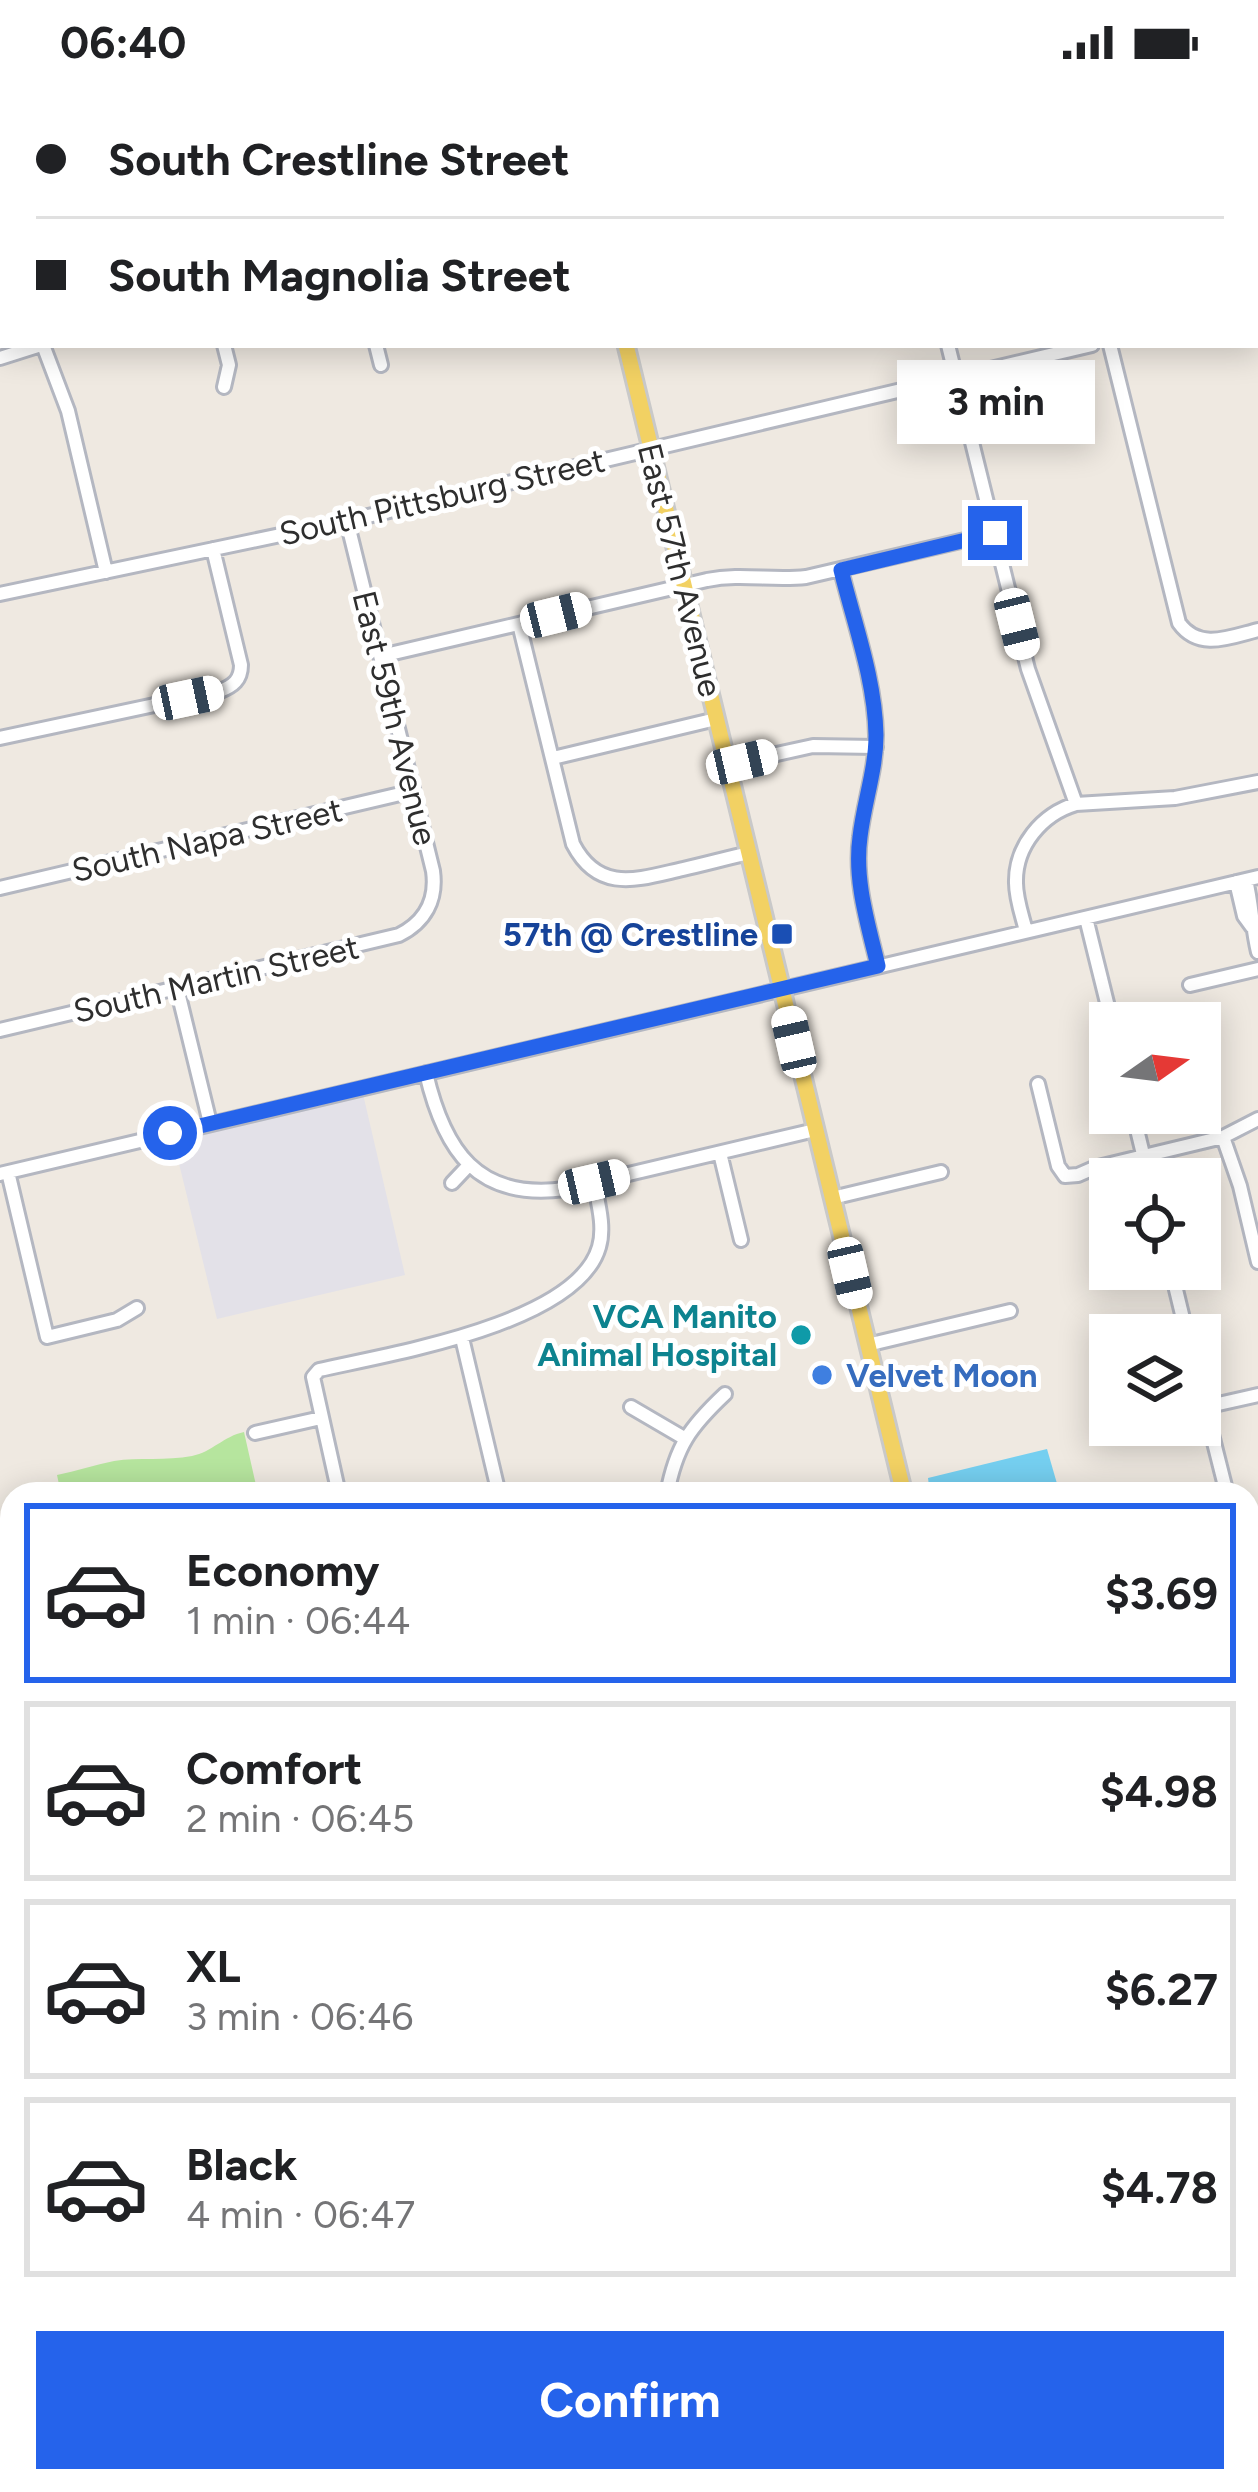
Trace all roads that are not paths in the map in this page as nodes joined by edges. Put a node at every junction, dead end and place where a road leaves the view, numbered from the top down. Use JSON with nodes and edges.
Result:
{"nodes":[{"id":1,"x":32,"y":348,"type":"edge"},
{"id":2,"x":43,"y":348,"type":"edge"},
{"id":3,"x":225,"y":348,"type":"edge"},
{"id":4,"x":377,"y":348,"type":"edge"},
{"id":5,"x":627,"y":348,"type":"edge"},
{"id":6,"x":949,"y":348,"type":"edge"},
{"id":7,"x":1079,"y":348,"type":"edge"},
{"id":8,"x":1111,"y":348,"type":"edge"},
{"id":9,"x":0,"y":358,"type":"edge"},
{"id":10,"x":381,"y":364,"type":"dead end"},
{"id":11,"x":956,"y":377,"type":"junction"},
{"id":12,"x":224,"y":387,"type":"dead end"},
{"id":13,"x":651,"y":448,"type":"junction"},
{"id":14,"x":347,"y":521,"type":"junction"},
{"id":15,"x":995,"y":533,"type":"junction"},
{"id":16,"x":213,"y":549,"type":"junction"},
{"id":17,"x":841,"y":570,"type":"junction"},
{"id":18,"x":106,"y":572,"type":"junction"},
{"id":19,"x":684,"y":585,"type":"junction"},
{"id":20,"x":0,"y":594,"type":"edge"},
{"id":21,"x":519,"y":624,"type":"junction"},
{"id":22,"x":1258,"y":630,"type":"edge"},
{"id":23,"x":381,"y":656,"type":"junction"},
{"id":24,"x":716,"y":719,"type":"junction"},
{"id":25,"x":0,"y":738,"type":"edge"},
{"id":26,"x":876,"y":747,"type":"junction"},
{"id":27,"x":553,"y":758,"type":"junction"},
{"id":28,"x":727,"y":765,"type":"junction"},
{"id":29,"x":1258,"y":782,"type":"edge"},
{"id":30,"x":413,"y":791,"type":"junction"},
{"id":31,"x":1076,"y":804,"type":"junction"},
{"id":32,"x":749,"y":853,"type":"junction"},
{"id":33,"x":1247,"y":880,"type":"edge"},
{"id":34,"x":0,"y":888,"type":"edge"},
{"id":35,"x":425,"y":914,"type":"joint"},
{"id":36,"x":1086,"y":917,"type":"junction"},
{"id":37,"x":1026,"y":931,"type":"junction"},
{"id":38,"x":1258,"y":952,"type":"edge"},
{"id":39,"x":878,"y":966,"type":"junction"},
{"id":40,"x":1258,"y":970,"type":"edge"},
{"id":41,"x":1190,"y":986,"type":"dead end"},
{"id":42,"x":177,"y":988,"type":"junction"},
{"id":43,"x":782,"y":989,"type":"junction"},
{"id":44,"x":1107,"y":1002,"type":"edge"},
{"id":45,"x":0,"y":1030,"type":"edge"},
{"id":46,"x":426,"y":1073,"type":"junction"},
{"id":47,"x":1038,"y":1084,"type":"dead end"},
{"id":48,"x":1258,"y":1120,"type":"edge"},
{"id":49,"x":210,"y":1123,"type":"junction"},
{"id":50,"x":815,"y":1130,"type":"junction"},
{"id":51,"x":1138,"y":1134,"type":"edge"},
{"id":52,"x":1223,"y":1137,"type":"junction"},
{"id":53,"x":720,"y":1153,"type":"junction"},
{"id":54,"x":1144,"y":1156,"type":"junction"},
{"id":55,"x":469,"y":1165,"type":"junction"},
{"id":56,"x":941,"y":1172,"type":"dead end"},
{"id":57,"x":4,"y":1173,"type":"edge"},
{"id":58,"x":594,"y":1182,"type":"junction"},
{"id":59,"x":452,"y":1183,"type":"dead end"},
{"id":60,"x":832,"y":1198,"type":"junction"},
{"id":61,"x":741,"y":1240,"type":"dead end"},
{"id":62,"x":1258,"y":1262,"type":"edge"},
{"id":63,"x":137,"y":1308,"type":"dead end"},
{"id":64,"x":1010,"y":1311,"type":"dead end"},
{"id":65,"x":462,"y":1338,"type":"junction"},
{"id":66,"x":867,"y":1345,"type":"junction"},
{"id":67,"x":725,"y":1394,"type":"dead end"},
{"id":68,"x":1258,"y":1394,"type":"edge"},
{"id":69,"x":1221,"y":1403,"type":"edge"},
{"id":70,"x":631,"y":1407,"type":"dead end"},
{"id":71,"x":321,"y":1418,"type":"junction"},
{"id":72,"x":255,"y":1433,"type":"dead end"},
{"id":73,"x":684,"y":1438,"type":"junction"},
{"id":74,"x":1215,"y":1446,"type":"edge"},
{"id":75,"x":336,"y":1482,"type":"edge"},
{"id":76,"x":496,"y":1482,"type":"edge"},
{"id":77,"x":669,"y":1482,"type":"edge"},
{"id":78,"x":901,"y":1482,"type":"edge"},
{"id":79,"x":1224,"y":1482,"type":"edge"}],
"edges":[{"from":1,"to":9,"type":"street"},
{"from":2,"to":18,"type":"street"},
{"from":3,"to":12,"type":"street"},
{"from":4,"to":10,"type":"street"},
{"from":5,"to":13,"type":"main road","name":"East 57th Avenue"},
{"from":6,"to":11,"type":"street"},
{"from":7,"to":11,"type":"street","name":"South Pittsburg Street"},
{"from":8,"to":22,"type":"street"},
{"from":11,"to":13,"type":"street","name":"South Pittsburg Street"},
{"from":11,"to":15,"type":"street"},
{"from":13,"to":14,"type":"street","name":"South Pittsburg Street"},
{"from":13,"to":19,"type":"main road","name":"East 57th Avenue"},
{"from":14,"to":16,"type":"street","name":"South Pittsburg Street"},
{"from":14,"to":23,"type":"street","name":"East 59th Avenue"},
{"from":15,"to":17,"type":"street"},
{"from":15,"to":31,"type":"street"},
{"from":16,"to":18,"type":"street","name":"South Pittsburg Street"},
{"from":16,"to":25,"type":"street"},
{"from":17,"to":19,"type":"street"},
{"from":17,"to":26,"type":"street"},
{"from":18,"to":20,"type":"street","name":"South Pittsburg Street"},
{"from":19,"to":21,"type":"street"},
{"from":19,"to":24,"type":"main road","name":"East 57th Avenue"},
{"from":21,"to":23,"type":"street"},
{"from":21,"to":27,"type":"street"},
{"from":23,"to":30,"type":"street","name":"East 59th Avenue"},
{"from":24,"to":27,"type":"street"},
{"from":24,"to":28,"type":"main road","name":"East 57th Avenue"},
{"from":26,"to":28,"type":"street"},
{"from":26,"to":39,"type":"street"},
{"from":27,"to":32,"type":"street"},
{"from":28,"to":32,"type":"main road","name":"East 57th Avenue"},
{"from":29,"to":31,"type":"street"},
{"from":30,"to":34,"type":"street","name":"South Napa Street"},
{"from":30,"to":35,"type":"street","name":"East 59th Avenue"},
{"from":31,"to":37,"type":"street"},
{"from":32,"to":43,"type":"main road","name":"East 57th Avenue"},
{"from":33,"to":36,"type":"street"},
{"from":33,"to":38,"type":"street"},
{"from":35,"to":42,"type":"street","name":"South Martin Street"},
{"from":36,"to":37,"type":"street"},
{"from":36,"to":44,"type":"street"},
{"from":37,"to":39,"type":"street"},
{"from":39,"to":43,"type":"street"},
{"from":40,"to":41,"type":"street"},
{"from":42,"to":45,"type":"street","name":"South Martin Street"},
{"from":42,"to":49,"type":"street"},
{"from":43,"to":46,"type":"street"},
{"from":43,"to":50,"type":"main road","name":"East 57th Avenue"},
{"from":46,"to":49,"type":"street"},
{"from":46,"to":55,"type":"street"},
{"from":47,"to":54,"type":"street"},
{"from":48,"to":52,"type":"street"},
{"from":49,"to":57,"type":"street"},
{"from":50,"to":53,"type":"street"},
{"from":50,"to":60,"type":"main road","name":"East 57th Avenue"},
{"from":51,"to":54,"type":"street"},
{"from":52,"to":54,"type":"street"},
{"from":52,"to":62,"type":"street"},
{"from":53,"to":58,"type":"street"},
{"from":53,"to":61,"type":"street"},
{"from":55,"to":58,"type":"street"},
{"from":55,"to":59,"type":"street"},
{"from":56,"to":60,"type":"street"},
{"from":57,"to":63,"type":"street"},
{"from":58,"to":65,"type":"street"},
{"from":60,"to":66,"type":"main road","name":"East 57th Avenue"},
{"from":64,"to":66,"type":"street"},
{"from":65,"to":71,"type":"street"},
{"from":65,"to":76,"type":"street"},
{"from":66,"to":78,"type":"main road","name":"East 57th Avenue"},
{"from":67,"to":73,"type":"street"},
{"from":68,"to":69,"type":"street"},
{"from":70,"to":73,"type":"street"},
{"from":71,"to":72,"type":"street"},
{"from":71,"to":75,"type":"street"},
{"from":73,"to":77,"type":"street"},
{"from":74,"to":79,"type":"street"}]}
